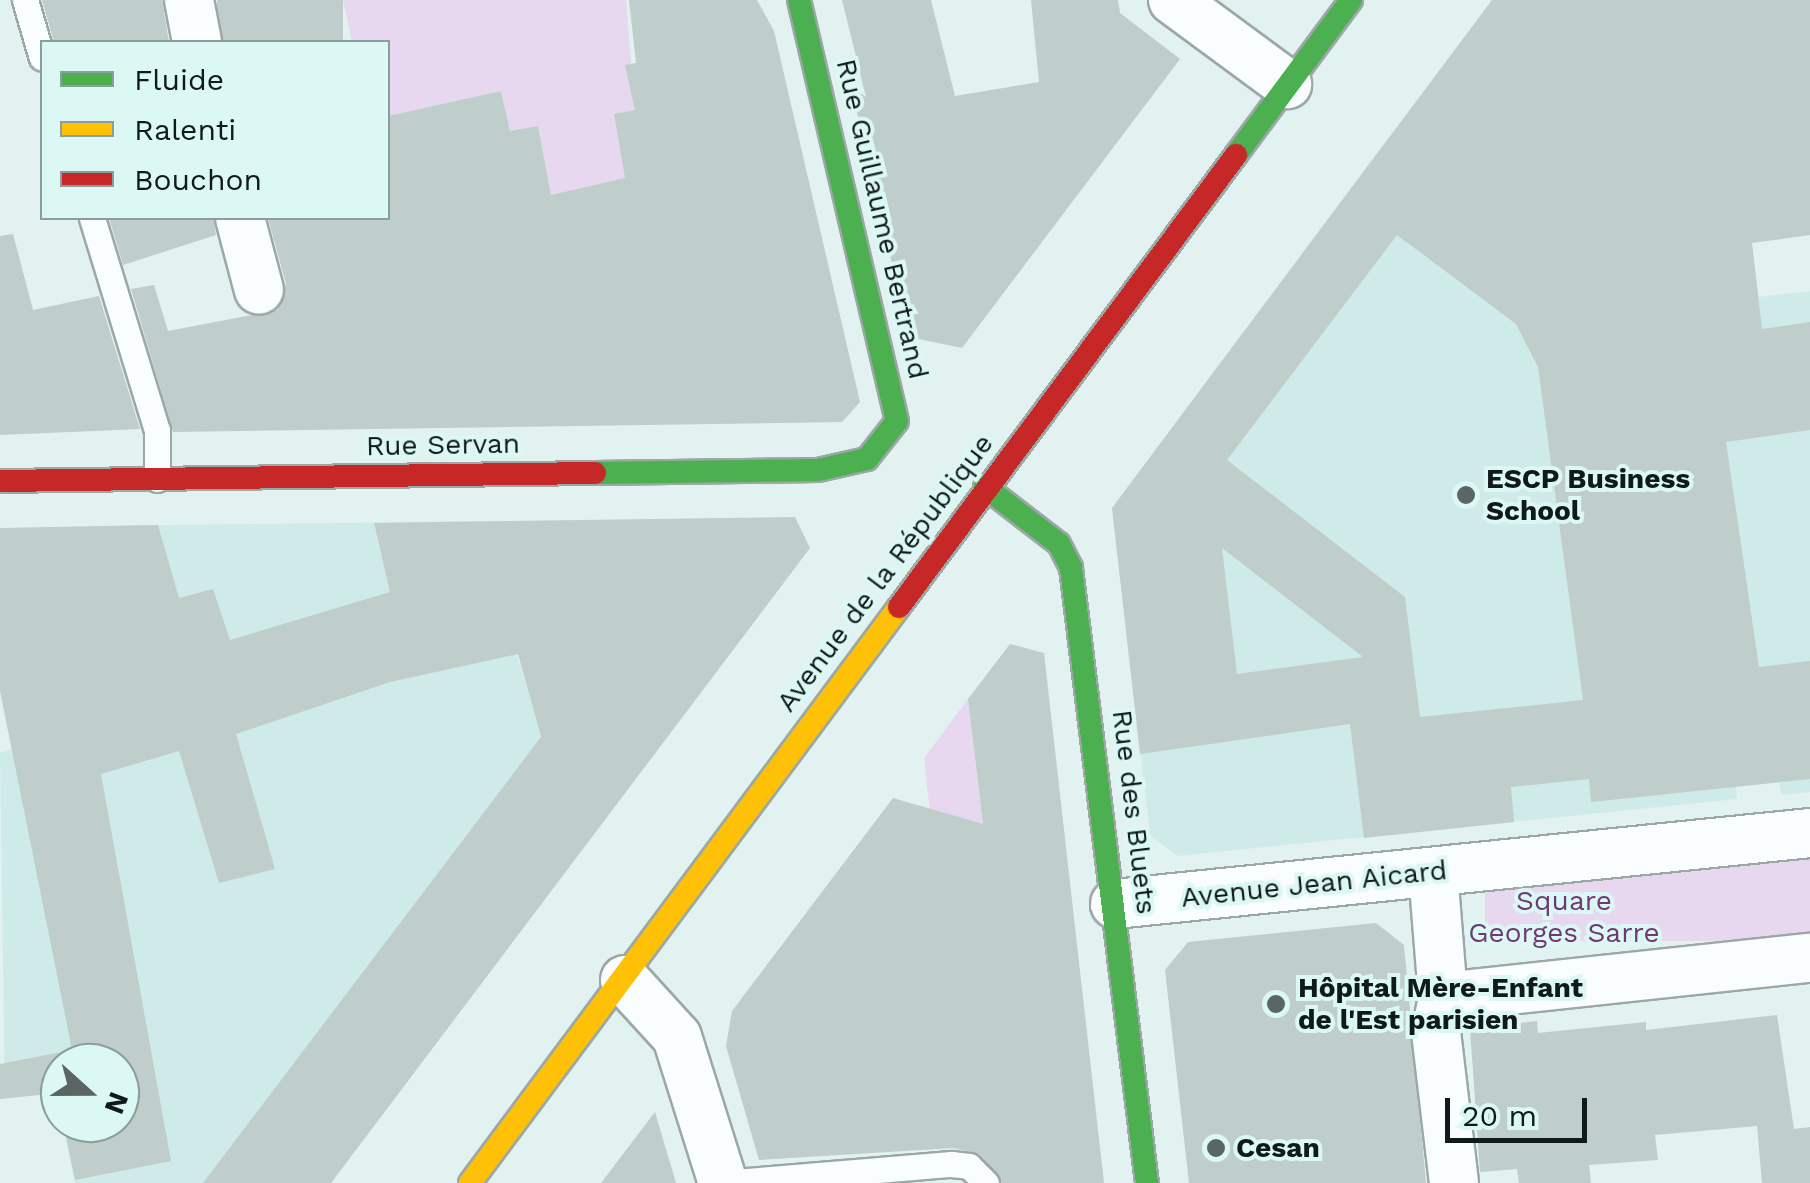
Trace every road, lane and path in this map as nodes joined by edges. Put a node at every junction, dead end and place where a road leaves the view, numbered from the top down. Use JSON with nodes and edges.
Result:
{"nodes":[{"id":1,"x":25,"y":0,"type":"edge"},
{"id":2,"x":188,"y":0,"type":"edge"},
{"id":3,"x":799,"y":0,"type":"edge"},
{"id":4,"x":1173,"y":0,"type":"edge"},
{"id":5,"x":1351,"y":0,"type":"edge"},
{"id":6,"x":198,"y":40,"type":"edge"},
{"id":7,"x":40,"y":51,"type":"edge"},
{"id":8,"x":1287,"y":84,"type":"junction"},
{"id":9,"x":93,"y":220,"type":"edge"},
{"id":10,"x":241,"y":220,"type":"edge"},
{"id":11,"x":259,"y":290,"type":"dead end"},
{"id":12,"x":882,"y":449,"type":"joint"},
{"id":13,"x":157,"y":479,"type":"junction"},
{"id":14,"x":0,"y":481,"type":"edge"},
{"id":15,"x":986,"y":487,"type":"junction"},
{"id":16,"x":1810,"y":833,"type":"edge"},
{"id":17,"x":1433,"y":872,"type":"junction"},
{"id":18,"x":1116,"y":904,"type":"junction"},
{"id":19,"x":1810,"y":958,"type":"edge"},
{"id":20,"x":625,"y":980,"type":"junction"},
{"id":21,"x":1443,"y":997,"type":"junction"},
{"id":22,"x":470,"y":1183,"type":"edge"},
{"id":23,"x":724,"y":1183,"type":"edge"},
{"id":24,"x":986,"y":1183,"type":"edge"},
{"id":25,"x":1147,"y":1183,"type":"edge"},
{"id":26,"x":1454,"y":1183,"type":"edge"}],
"edges":[{"from":1,"to":7,"type":"lane"},
{"from":2,"to":6,"type":"street"},
{"from":3,"to":12,"type":"street","name":"Rue Guillaume Bertrand"},
{"from":4,"to":8,"type":"street"},
{"from":5,"to":8,"type":"street","name":"Avenue de la République"},
{"from":8,"to":15,"type":"street","name":"Avenue de la République"},
{"from":9,"to":13,"type":"lane"},
{"from":10,"to":11,"type":"street"},
{"from":12,"to":13,"type":"street","name":"Rue Servan"},
{"from":13,"to":14,"type":"street","name":"Rue Servan"},
{"from":15,"to":18,"type":"street","name":"Rue des Bluets"},
{"from":15,"to":20,"type":"street","name":"Avenue de la République"},
{"from":16,"to":17,"type":"street","name":"Avenue Jean Aicard"},
{"from":17,"to":18,"type":"street","name":"Avenue Jean Aicard"},
{"from":17,"to":21,"type":"street"},
{"from":18,"to":25,"type":"street","name":"Rue des Bluets"},
{"from":19,"to":21,"type":"street"},
{"from":20,"to":22,"type":"street","name":"Avenue de la République"},
{"from":20,"to":23,"type":"street"},
{"from":21,"to":26,"type":"street"},
{"from":23,"to":24,"type":"lane"}]}
